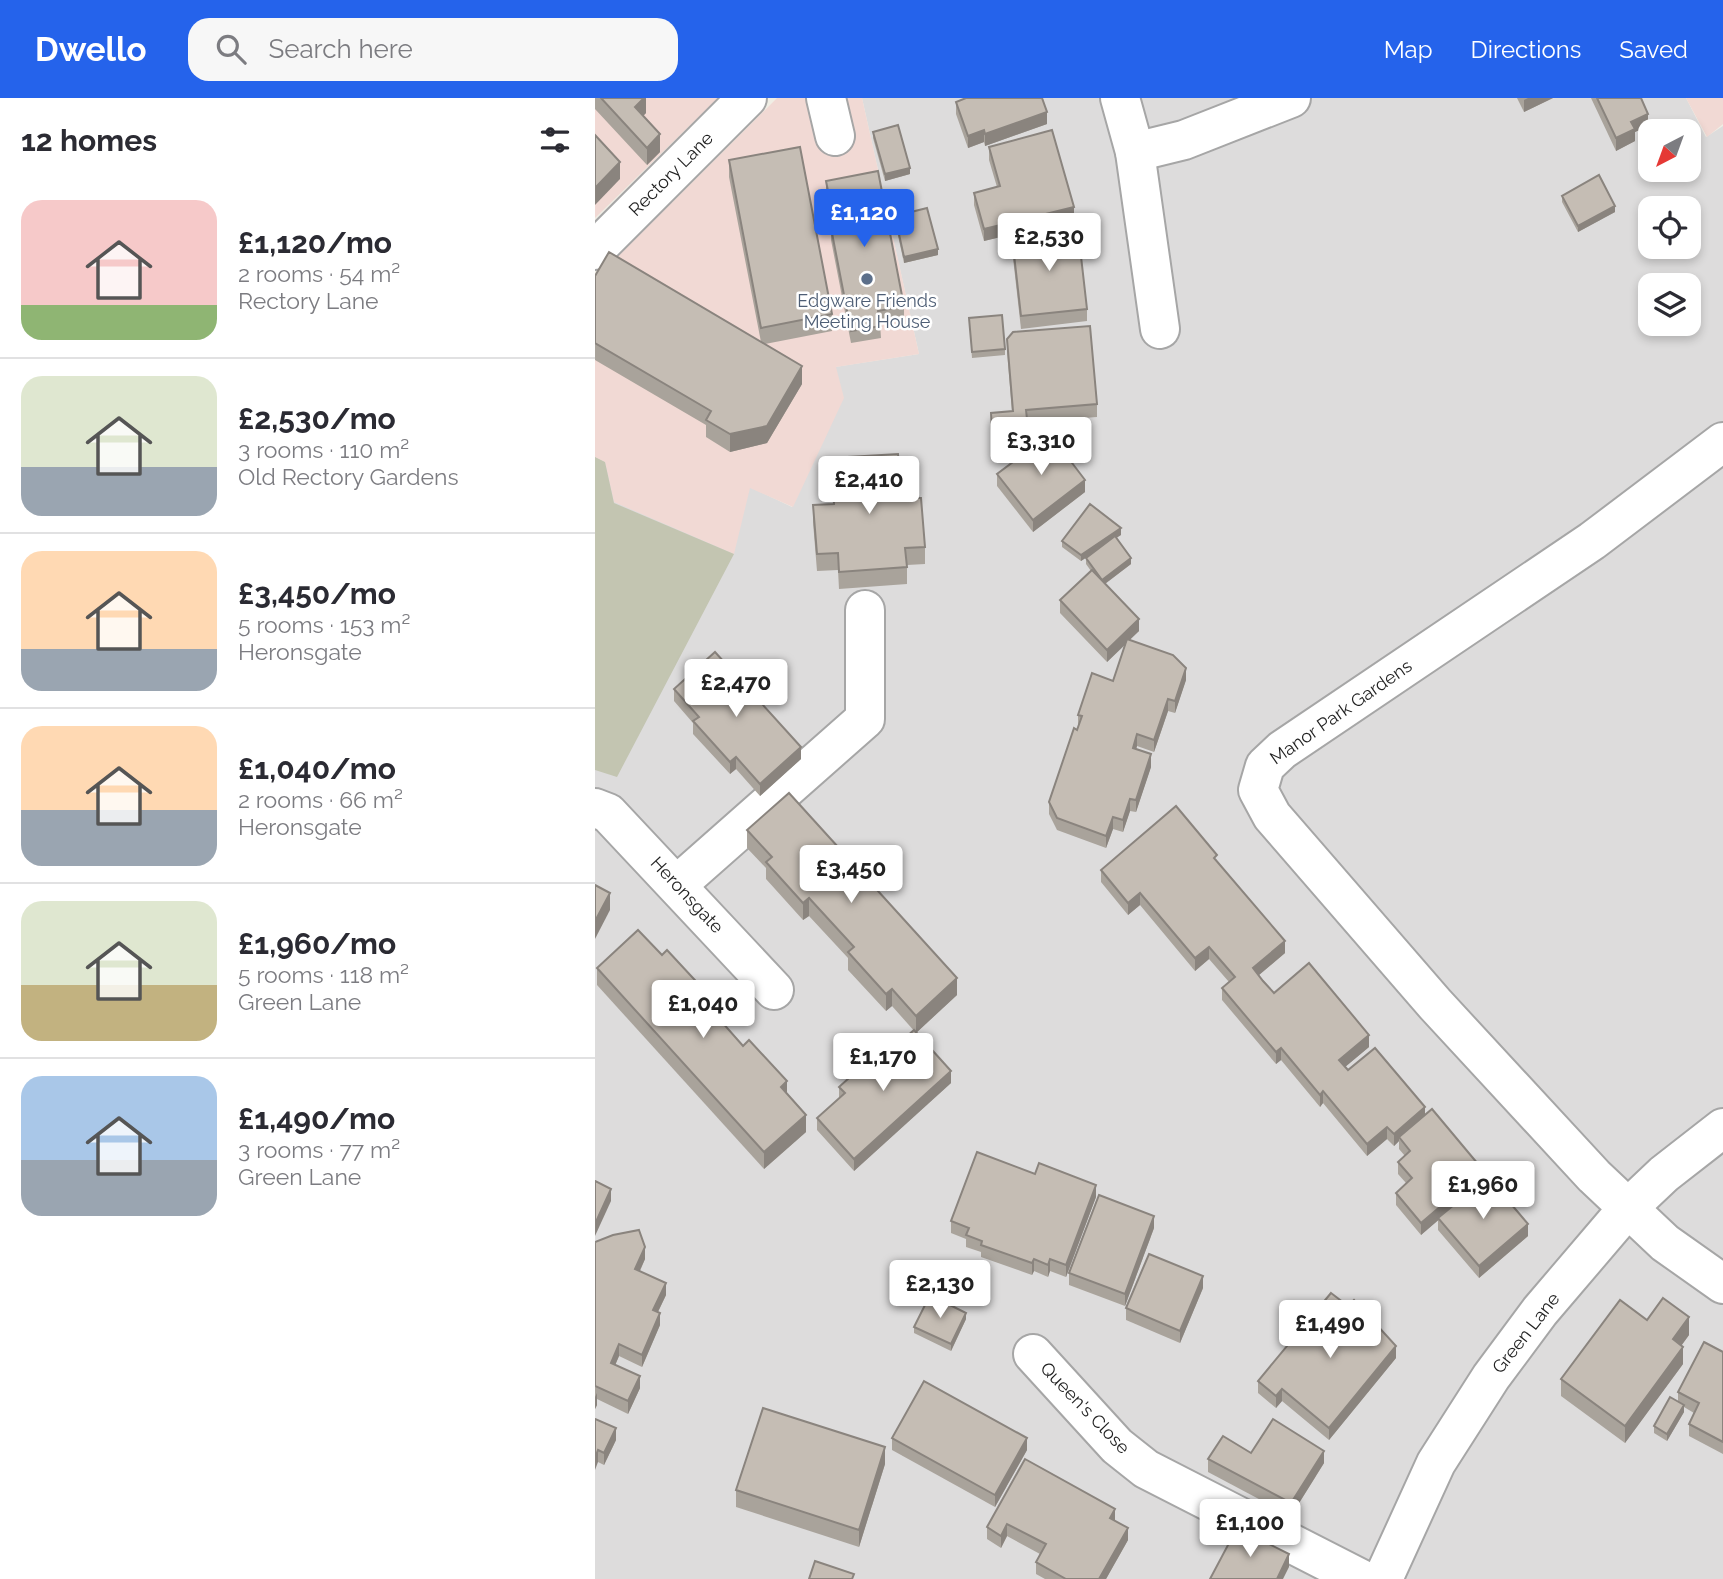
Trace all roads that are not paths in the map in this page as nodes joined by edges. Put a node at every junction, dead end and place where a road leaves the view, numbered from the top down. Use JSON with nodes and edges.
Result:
{"nodes":[{"id":1,"x":747,"y":98,"type":"edge"},
{"id":2,"x":826,"y":98,"type":"edge"},
{"id":3,"x":1119,"y":98,"type":"edge"},
{"id":4,"x":1291,"y":98,"type":"edge"},
{"id":5,"x":835,"y":136,"type":"dead end"},
{"id":6,"x":1135,"y":152,"type":"junction"},
{"id":7,"x":595,"y":250,"type":"edge"},
{"id":8,"x":1160,"y":329,"type":"dead end"},
{"id":9,"x":1723,"y":442,"type":"edge"},
{"id":10,"x":865,"y":610,"type":"dead end"},
{"id":11,"x":595,"y":808,"type":"edge"},
{"id":12,"x":678,"y":884,"type":"junction"},
{"id":13,"x":774,"y":990,"type":"dead end"},
{"id":14,"x":1723,"y":1128,"type":"edge"},
{"id":15,"x":1627,"y":1209,"type":"junction"},
{"id":16,"x":1723,"y":1284,"type":"edge"},
{"id":17,"x":1034,"y":1354,"type":"dead end"},
{"id":18,"x":1361,"y":1579,"type":"edge"},
{"id":19,"x":1383,"y":1579,"type":"edge"}],
"edges":[{"from":1,"to":7,"type":"street","name":"Rectory Lane"},
{"from":2,"to":5,"type":"street"},
{"from":3,"to":6,"type":"street"},
{"from":4,"to":6,"type":"street"},
{"from":6,"to":8,"type":"street"},
{"from":9,"to":15,"type":"street","name":"Manor Park Gardens"},
{"from":10,"to":12,"type":"street"},
{"from":11,"to":12,"type":"street","name":"Heronsgate"},
{"from":12,"to":13,"type":"street","name":"Heronsgate"},
{"from":14,"to":15,"type":"street","name":"Green Lane"},
{"from":15,"to":16,"type":"street","name":"Manor Park Gardens"},
{"from":15,"to":19,"type":"street","name":"Green Lane"},
{"from":17,"to":18,"type":"street","name":"Queen's Close"}]}
